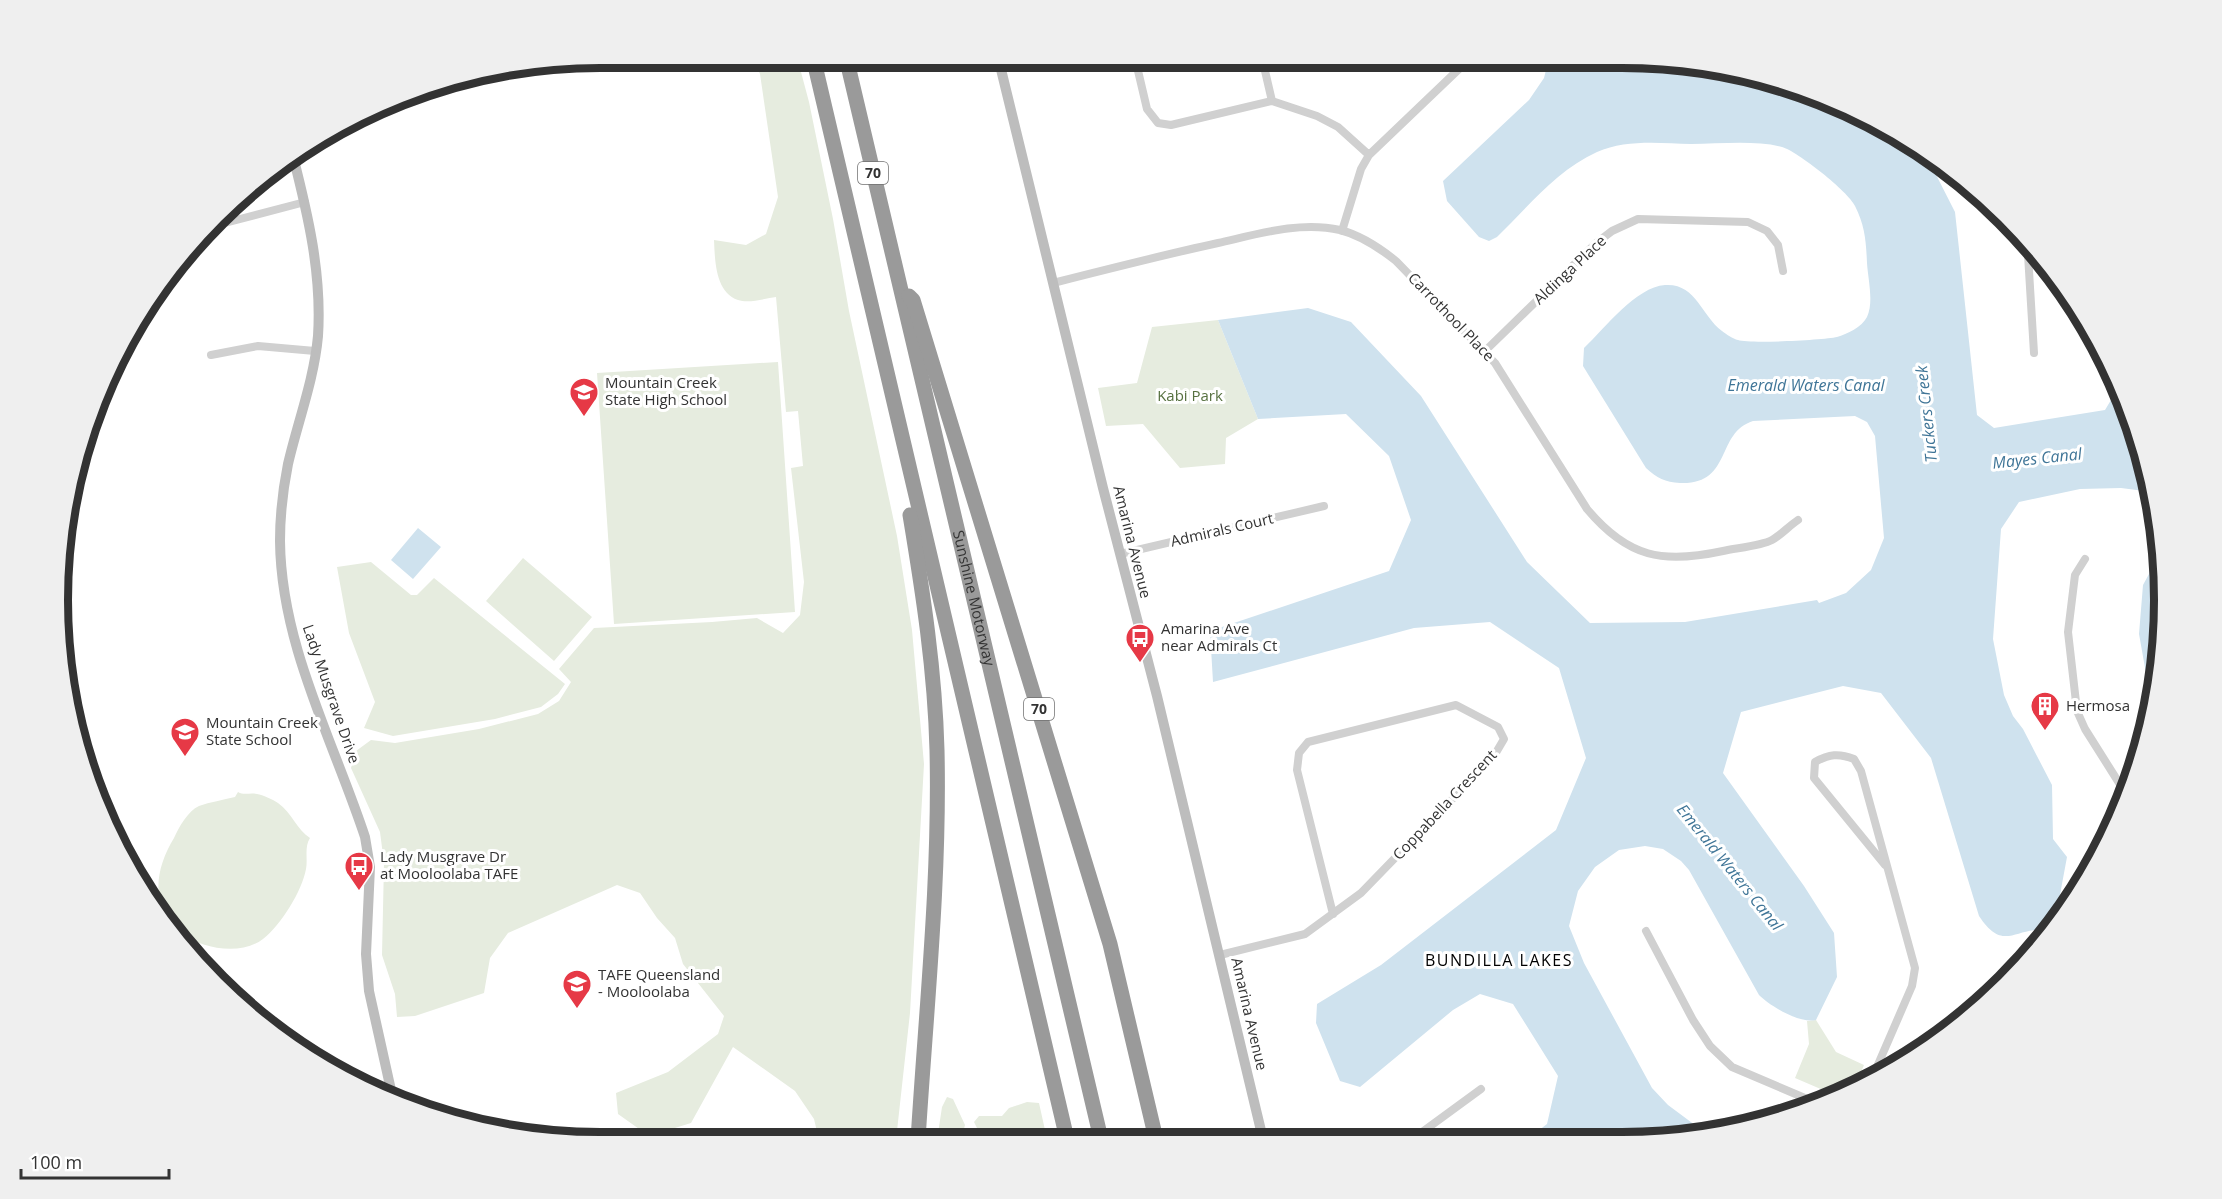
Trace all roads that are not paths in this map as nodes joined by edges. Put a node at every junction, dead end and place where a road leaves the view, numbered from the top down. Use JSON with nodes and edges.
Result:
{"nodes":[{"id":1,"x":816,"y":68,"type":"edge"},
{"id":2,"x":849,"y":68,"type":"edge"},
{"id":3,"x":1002,"y":68,"type":"edge"},
{"id":4,"x":1138,"y":68,"type":"edge"},
{"id":5,"x":1264,"y":68,"type":"edge"},
{"id":6,"x":1460,"y":68,"type":"edge"},
{"id":7,"x":1272,"y":101,"type":"junction"},
{"id":8,"x":1369,"y":155,"type":"junction"},
{"id":9,"x":295,"y":164,"type":"edge"},
{"id":10,"x":304,"y":202,"type":"junction"},
{"id":11,"x":223,"y":224,"type":"edge"},
{"id":12,"x":1341,"y":231,"type":"junction"},
{"id":13,"x":2028,"y":256,"type":"edge"},
{"id":14,"x":1783,"y":271,"type":"dead end"},
{"id":15,"x":1053,"y":283,"type":"junction"},
{"id":16,"x":901,"y":288,"type":"junction"},
{"id":17,"x":315,"y":351,"type":"junction"},
{"id":18,"x":1485,"y":351,"type":"junction"},
{"id":19,"x":2034,"y":353,"type":"dead end"},
{"id":20,"x":211,"y":355,"type":"dead end"},
{"id":21,"x":914,"y":489,"type":"junction"},
{"id":22,"x":1324,"y":506,"type":"dead end"},
{"id":23,"x":1798,"y":520,"type":"dead end"},
{"id":24,"x":1120,"y":555,"type":"junction"},
{"id":25,"x":2085,"y":559,"type":"dead end"},
{"id":26,"x":2121,"y":785,"type":"edge"},
{"id":27,"x":1885,"y":865,"type":"junction"},
{"id":28,"x":1333,"y":914,"type":"junction"},
{"id":29,"x":1646,"y":931,"type":"dead end"},
{"id":30,"x":1220,"y":956,"type":"junction"},
{"id":31,"x":1877,"y":1066,"type":"edge"},
{"id":32,"x":391,"y":1089,"type":"edge"},
{"id":33,"x":1481,"y":1089,"type":"dead end"},
{"id":34,"x":1806,"y":1098,"type":"edge"},
{"id":35,"x":919,"y":1132,"type":"edge"},
{"id":36,"x":1065,"y":1132,"type":"edge"},
{"id":37,"x":1099,"y":1132,"type":"edge"},
{"id":38,"x":1154,"y":1132,"type":"edge"},
{"id":39,"x":1261,"y":1132,"type":"edge"},
{"id":40,"x":1422,"y":1132,"type":"edge"}],
"edges":[{"from":1,"to":21,"type":"highway","number":"70"},
{"from":2,"to":16,"type":"highway","name":"Sunshine Motorway","number":"70"},
{"from":3,"to":15,"type":"street","name":"Amarina Avenue"},
{"from":4,"to":7,"type":"street"},
{"from":5,"to":7,"type":"street"},
{"from":6,"to":8,"type":"street"},
{"from":7,"to":8,"type":"street"},
{"from":8,"to":12,"type":"street"},
{"from":9,"to":10,"type":"street","name":"Lady Musgrave Drive"},
{"from":10,"to":11,"type":"street"},
{"from":10,"to":17,"type":"street","name":"Lady Musgrave Drive"},
{"from":12,"to":15,"type":"street","name":"Carrothool Place"},
{"from":12,"to":18,"type":"street","name":"Carrothool Place"},
{"from":13,"to":19,"type":"street"},
{"from":14,"to":18,"type":"street","name":"Aldinga Place"},
{"from":15,"to":24,"type":"street","name":"Amarina Avenue"},
{"from":16,"to":37,"type":"highway","name":"Sunshine Motorway"},
{"from":16,"to":38,"type":"highway","number":"70"},
{"from":17,"to":20,"type":"street"},
{"from":17,"to":32,"type":"street","name":"Lady Musgrave Drive"},
{"from":18,"to":23,"type":"street","name":"Carrothool Place"},
{"from":21,"to":35,"type":"highway","number":"70"},
{"from":21,"to":36,"type":"highway"},
{"from":22,"to":24,"type":"street","name":"Admirals Court"},
{"from":24,"to":30,"type":"street","name":"Amarina Avenue"},
{"from":25,"to":26,"type":"street"},
{"from":27,"to":27,"type":"street"},
{"from":27,"to":31,"type":"street"},
{"from":28,"to":28,"type":"street","name":"Coppabella Crescent"},
{"from":28,"to":30,"type":"street","name":"Coppabella Crescent"},
{"from":29,"to":34,"type":"street"},
{"from":30,"to":39,"type":"street","name":"Amarina Avenue"},
{"from":33,"to":40,"type":"street"}]}
